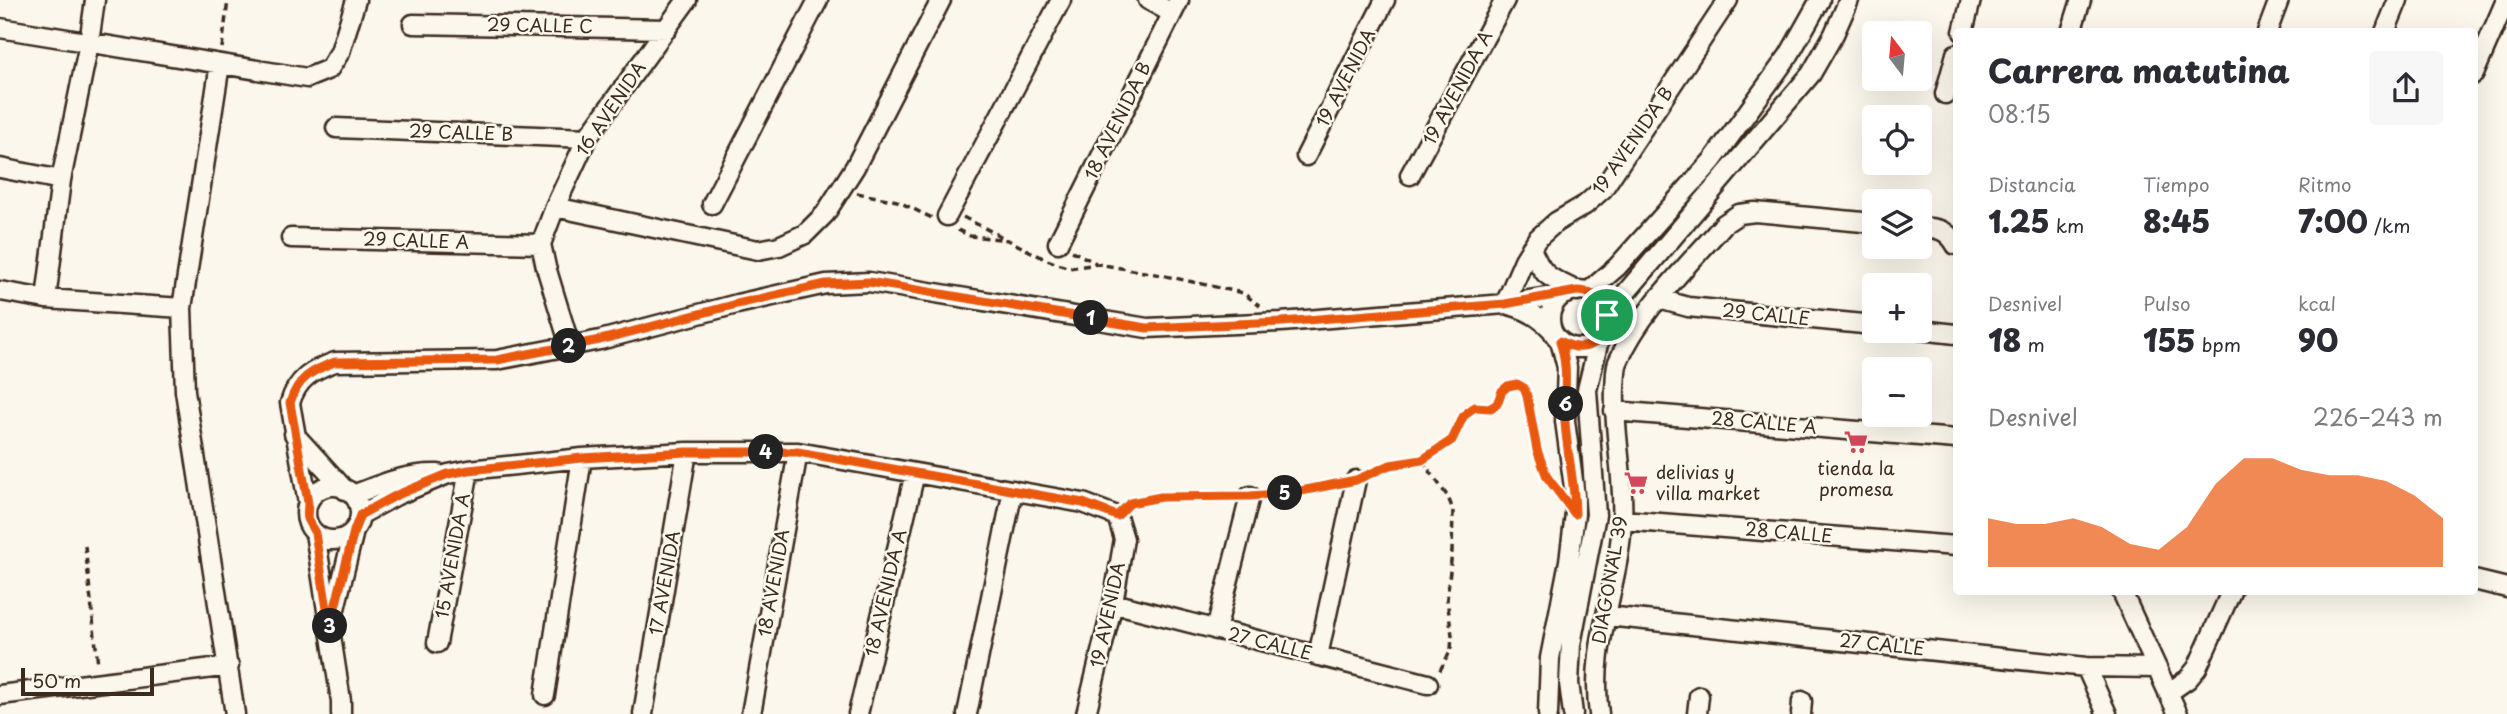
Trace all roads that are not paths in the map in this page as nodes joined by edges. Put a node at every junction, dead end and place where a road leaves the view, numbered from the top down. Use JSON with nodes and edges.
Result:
{"nodes":[{"id":1,"x":95,"y":0,"type":"edge"},
{"id":2,"x":356,"y":0,"type":"edge"},
{"id":3,"x":687,"y":0,"type":"edge"},
{"id":4,"x":818,"y":0,"type":"edge"},
{"id":5,"x":941,"y":0,"type":"edge"},
{"id":6,"x":1061,"y":0,"type":"edge"},
{"id":7,"x":1148,"y":0,"type":"edge"},
{"id":8,"x":1385,"y":0,"type":"edge"},
{"id":9,"x":1505,"y":0,"type":"edge"},
{"id":10,"x":1728,"y":0,"type":"edge"},
{"id":11,"x":1820,"y":0,"type":"edge"},
{"id":12,"x":1849,"y":0,"type":"edge"},
{"id":13,"x":1971,"y":0,"type":"edge"},
{"id":14,"x":2081,"y":0,"type":"edge"},
{"id":15,"x":2279,"y":0,"type":"edge"},
{"id":16,"x":2398,"y":0,"type":"edge"},
{"id":17,"x":2507,"y":0,"type":"edge"},
{"id":18,"x":1176,"y":7,"type":"edge"},
{"id":19,"x":413,"y":24,"type":"dead end"},
{"id":20,"x":1963,"y":28,"type":"edge"},
{"id":21,"x":2072,"y":28,"type":"edge"},
{"id":22,"x":2268,"y":28,"type":"edge"},
{"id":23,"x":2387,"y":28,"type":"edge"},
{"id":24,"x":0,"y":29,"type":"edge"},
{"id":25,"x":667,"y":29,"type":"junction"},
{"id":26,"x":89,"y":43,"type":"junction"},
{"id":27,"x":220,"y":64,"type":"junction"},
{"id":28,"x":1953,"y":65,"type":"edge"},
{"id":29,"x":2478,"y":65,"type":"edge"},
{"id":30,"x":1945,"y":94,"type":"dead end"},
{"id":31,"x":336,"y":128,"type":"dead end"},
{"id":32,"x":587,"y":138,"type":"junction"},
{"id":33,"x":1306,"y":156,"type":"dead end"},
{"id":34,"x":0,"y":168,"type":"edge"},
{"id":35,"x":1410,"y":175,"type":"dead end"},
{"id":36,"x":61,"y":180,"type":"junction"},
{"id":37,"x":712,"y":204,"type":"dead end"},
{"id":38,"x":555,"y":206,"type":"junction"},
{"id":39,"x":949,"y":213,"type":"road end"},
{"id":40,"x":1862,"y":222,"type":"edge"},
{"id":41,"x":1932,"y":228,"type":"edge"},
{"id":42,"x":291,"y":238,"type":"dead end"},
{"id":43,"x":1953,"y":240,"type":"edge"},
{"id":44,"x":1058,"y":243,"type":"road end"},
{"id":45,"x":541,"y":244,"type":"junction"},
{"id":46,"x":1531,"y":248,"type":"junction"},
{"id":47,"x":0,"y":291,"type":"edge"},
{"id":48,"x":1577,"y":292,"type":"junction"},
{"id":49,"x":46,"y":299,"type":"junction"},
{"id":50,"x":1659,"y":299,"type":"junction"},
{"id":51,"x":1505,"y":304,"type":"junction"},
{"id":52,"x":182,"y":308,"type":"junction"},
{"id":53,"x":1607,"y":315,"type":"junction"},
{"id":54,"x":1862,"y":325,"type":"edge"},
{"id":55,"x":1932,"y":331,"type":"edge"},
{"id":56,"x":1953,"y":334,"type":"edge"},
{"id":57,"x":1556,"y":336,"type":"junction"},
{"id":58,"x":1599,"y":340,"type":"junction"},
{"id":59,"x":570,"y":346,"type":"junction"},
{"id":60,"x":1614,"y":411,"type":"junction"},
{"id":61,"x":293,"y":434,"type":"junction"},
{"id":62,"x":1953,"y":439,"type":"edge"},
{"id":63,"x":687,"y":452,"type":"junction"},
{"id":64,"x":798,"y":452,"type":"junction"},
{"id":65,"x":582,"y":458,"type":"junction"},
{"id":66,"x":469,"y":470,"type":"junction"},
{"id":67,"x":915,"y":473,"type":"junction"},
{"id":68,"x":448,"y":474,"type":"junction"},
{"id":69,"x":1356,"y":480,"type":"road end"},
{"id":70,"x":1013,"y":490,"type":"junction"},
{"id":71,"x":349,"y":492,"type":"junction"},
{"id":72,"x":1250,"y":496,"type":"road end"},
{"id":73,"x":308,"y":503,"type":"junction"},
{"id":74,"x":1622,"y":520,"type":"junction"},
{"id":75,"x":357,"y":523,"type":"junction"},
{"id":76,"x":315,"y":533,"type":"junction"},
{"id":77,"x":1953,"y":546,"type":"edge"},
{"id":78,"x":2478,"y":581,"type":"edge"},
{"id":79,"x":2507,"y":588,"type":"edge"},
{"id":80,"x":2124,"y":595,"type":"edge"},
{"id":81,"x":2139,"y":595,"type":"edge"},
{"id":82,"x":2230,"y":595,"type":"edge"},
{"id":83,"x":1113,"y":603,"type":"junction"},
{"id":84,"x":2132,"y":610,"type":"junction"},
{"id":85,"x":1607,"y":616,"type":"junction"},
{"id":86,"x":330,"y":628,"type":"junction"},
{"id":87,"x":1216,"y":630,"type":"junction"},
{"id":88,"x":437,"y":643,"type":"dead end"},
{"id":89,"x":1318,"y":656,"type":"junction"},
{"id":90,"x":229,"y":666,"type":"junction"},
{"id":91,"x":2085,"y":667,"type":"junction"},
{"id":92,"x":2157,"y":668,"type":"junction"},
{"id":93,"x":1428,"y":684,"type":"road end"},
{"id":94,"x":2168,"y":693,"type":"junction"},
{"id":95,"x":0,"y":695,"type":"edge"},
{"id":96,"x":545,"y":695,"type":"dead end"},
{"id":97,"x":235,"y":714,"type":"edge"},
{"id":98,"x":341,"y":714,"type":"edge"},
{"id":99,"x":643,"y":714,"type":"edge"},
{"id":100,"x":751,"y":714,"type":"edge"},
{"id":101,"x":858,"y":714,"type":"edge"},
{"id":102,"x":967,"y":714,"type":"edge"},
{"id":103,"x":1086,"y":714,"type":"edge"},
{"id":104,"x":1548,"y":714,"type":"edge"},
{"id":105,"x":1573,"y":714,"type":"edge"},
{"id":106,"x":1599,"y":714,"type":"edge"},
{"id":107,"x":2107,"y":714,"type":"edge"},
{"id":108,"x":2178,"y":714,"type":"edge"}],
"edges":[{"from":1,"to":26,"type":"street"},
{"from":2,"to":27,"type":"street"},
{"from":3,"to":25,"type":"street","name":"16 AVENIDA"},
{"from":4,"to":37,"type":"street"},
{"from":5,"to":38,"type":"street"},
{"from":6,"to":39,"type":"street"},
{"from":7,"to":18,"type":"street"},
{"from":8,"to":33,"type":"street","name":"19 AVENIDA"},
{"from":9,"to":35,"type":"street","name":"19 AVENIDA A"},
{"from":10,"to":46,"type":"street","name":"19 AVENIDA B"},
{"from":11,"to":48,"type":"street"},
{"from":12,"to":53,"type":"street"},
{"from":13,"to":20,"type":"street"},
{"from":14,"to":21,"type":"street"},
{"from":15,"to":22,"type":"street"},
{"from":16,"to":23,"type":"street"},
{"from":17,"to":29,"type":"street"},
{"from":18,"to":44,"type":"street","name":"18 AVENIDA B"},
{"from":19,"to":25,"type":"street","name":"29 CALLE C"},
{"from":24,"to":26,"type":"street"},
{"from":25,"to":32,"type":"street","name":"16 AVENIDA"},
{"from":26,"to":27,"type":"street"},
{"from":26,"to":36,"type":"street"},
{"from":27,"to":52,"type":"street"},
{"from":28,"to":30,"type":"street"},
{"from":31,"to":32,"type":"street","name":"29 CALLE B"},
{"from":32,"to":38,"type":"street","name":"16 AVENIDA"},
{"from":34,"to":36,"type":"street"},
{"from":36,"to":49,"type":"street"},
{"from":38,"to":45,"type":"street","name":"16 AVENIDA"},
{"from":40,"to":50,"type":"street","name":"DIAGONAL 39"},
{"from":41,"to":43,"type":"street"},
{"from":42,"to":45,"type":"street","name":"29 CALLE A"},
{"from":45,"to":59,"type":"street"},
{"from":46,"to":48,"type":"street"},
{"from":46,"to":51,"type":"street","name":"19 AVENIDA B"},
{"from":47,"to":49,"type":"street"},
{"from":48,"to":51,"type":"street"},
{"from":48,"to":53,"type":"street"},
{"from":48,"to":57,"type":"street"},
{"from":49,"to":52,"type":"street"},
{"from":50,"to":54,"type":"street","name":"29 CALLE"},
{"from":50,"to":60,"type":"street","name":"DIAGONAL 39"},
{"from":51,"to":57,"type":"street"},
{"from":51,"to":59,"type":"street"},
{"from":52,"to":90,"type":"street"},
{"from":53,"to":58,"type":"street"},
{"from":55,"to":56,"type":"street"},
{"from":57,"to":58,"type":"street"},
{"from":57,"to":104,"type":"street"},
{"from":58,"to":105,"type":"street","name":"DIAGONAL 39"},
{"from":59,"to":61,"type":"street"},
{"from":60,"to":62,"type":"street","name":"28 CALLE A"},
{"from":60,"to":74,"type":"street","name":"DIAGONAL 39"},
{"from":61,"to":71,"type":"street"},
{"from":61,"to":73,"type":"street"},
{"from":63,"to":64,"type":"street"},
{"from":63,"to":65,"type":"street"},
{"from":63,"to":99,"type":"street","name":"17 AVENIDA"},
{"from":64,"to":67,"type":"street"},
{"from":64,"to":100,"type":"street","name":"18 AVENIDA"},
{"from":65,"to":66,"type":"street"},
{"from":65,"to":96,"type":"street"},
{"from":66,"to":68,"type":"street"},
{"from":66,"to":88,"type":"street","name":"15 AVENIDA A"},
{"from":67,"to":70,"type":"street"},
{"from":67,"to":101,"type":"street","name":"18 AVENIDA A"},
{"from":68,"to":71,"type":"street"},
{"from":68,"to":75,"type":"street"},
{"from":69,"to":89,"type":"street"},
{"from":70,"to":83,"type":"street","name":"19 AVENIDA"},
{"from":70,"to":102,"type":"street"},
{"from":71,"to":73,"type":"street"},
{"from":71,"to":75,"type":"street"},
{"from":72,"to":87,"type":"street"},
{"from":73,"to":76,"type":"street"},
{"from":74,"to":77,"type":"street","name":"28 CALLE"},
{"from":74,"to":85,"type":"street","name":"DIAGONAL 39"},
{"from":75,"to":76,"type":"street"},
{"from":75,"to":86,"type":"street"},
{"from":76,"to":86,"type":"street"},
{"from":78,"to":79,"type":"street"},
{"from":80,"to":84,"type":"street"},
{"from":81,"to":84,"type":"street"},
{"from":82,"to":94,"type":"street"},
{"from":83,"to":87,"type":"street","name":"27 CALLE"},
{"from":83,"to":103,"type":"street","name":"19 AVENIDA"},
{"from":84,"to":92,"type":"street"},
{"from":85,"to":91,"type":"street","name":"27 CALLE"},
{"from":85,"to":106,"type":"street","name":"DIAGONAL 39"},
{"from":86,"to":98,"type":"street"},
{"from":87,"to":89,"type":"street","name":"27 CALLE"},
{"from":89,"to":93,"type":"street","name":"27 CALLE"},
{"from":90,"to":95,"type":"street"},
{"from":90,"to":97,"type":"street"},
{"from":91,"to":92,"type":"street","name":"27 CALLE"},
{"from":91,"to":107,"type":"street"},
{"from":92,"to":94,"type":"street"},
{"from":94,"to":108,"type":"street"}]}
